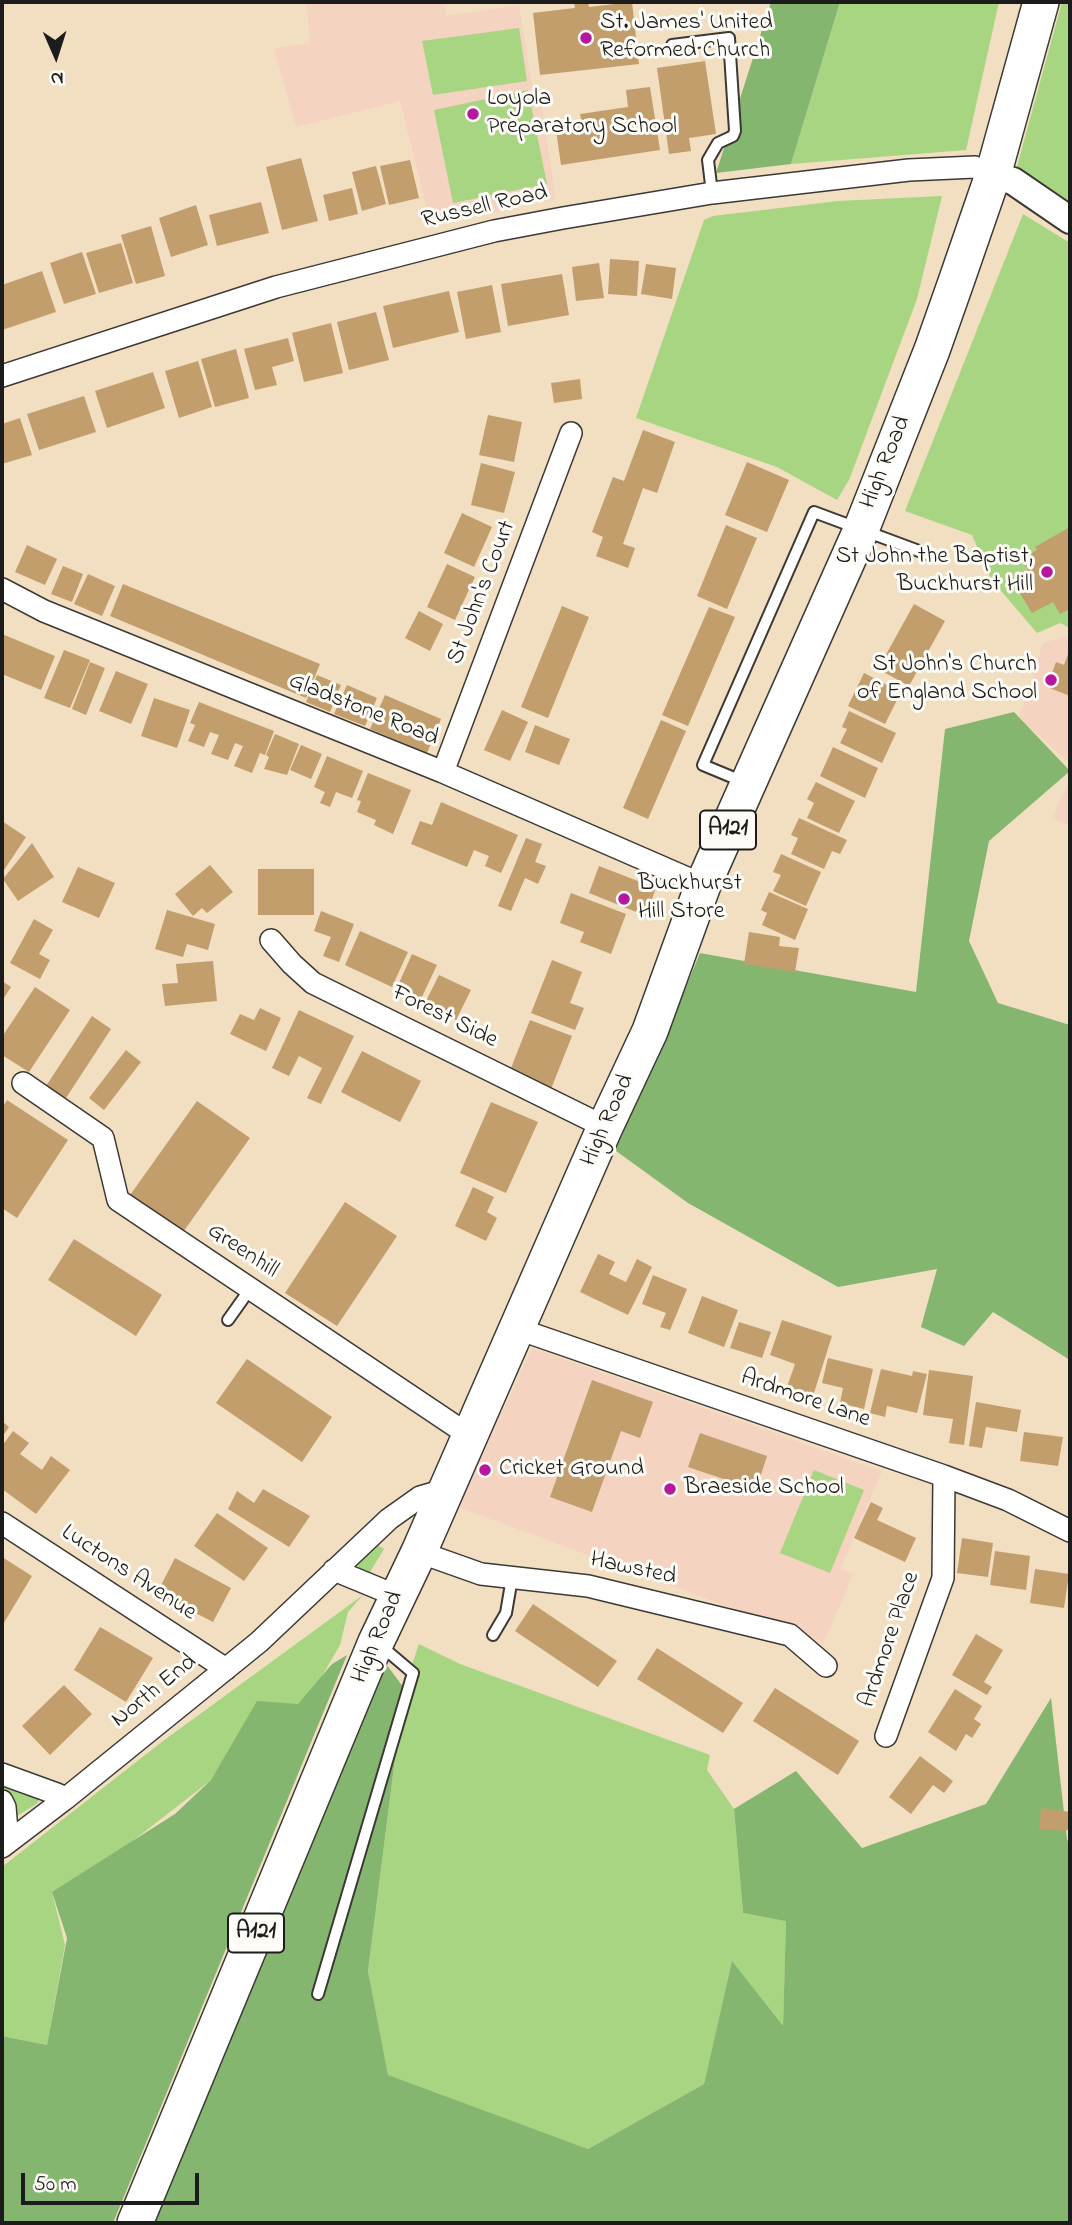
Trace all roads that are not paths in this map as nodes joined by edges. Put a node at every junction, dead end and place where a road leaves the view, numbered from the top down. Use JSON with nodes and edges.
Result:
{"nodes":[{"id":1,"x":1041,"y":2,"type":"edge"},
{"id":2,"x":672,"y":46,"type":"dead end"},
{"id":3,"x":993,"y":175,"type":"junction"},
{"id":4,"x":712,"y":193,"type":"junction"},
{"id":5,"x":1070,"y":220,"type":"edge"},
{"id":6,"x":2,"y":376,"type":"edge"},
{"id":7,"x":571,"y":433,"type":"dead end"},
{"id":8,"x":860,"y":530,"type":"junction"},
{"id":9,"x":927,"y":554,"type":"dead end"},
{"id":10,"x":2,"y":589,"type":"edge"},
{"id":11,"x":443,"y":772,"type":"junction"},
{"id":12,"x":748,"y":784,"type":"junction"},
{"id":13,"x":703,"y":885,"type":"junction"},
{"id":14,"x":271,"y":940,"type":"dead end"},
{"id":15,"x":23,"y":1083,"type":"dead end"},
{"id":16,"x":605,"y":1127,"type":"junction"},
{"id":17,"x":250,"y":1289,"type":"junction"},
{"id":18,"x":228,"y":1320,"type":"dead end"},
{"id":19,"x":519,"y":1329,"type":"junction"},
{"id":20,"x":470,"y":1436,"type":"junction"},
{"id":21,"x":944,"y":1476,"type":"junction"},
{"id":22,"x":443,"y":1496,"type":"junction"},
{"id":23,"x":2,"y":1523,"type":"edge"},
{"id":24,"x":1070,"y":1531,"type":"edge"},
{"id":25,"x":419,"y":1552,"type":"junction"},
{"id":26,"x":334,"y":1570,"type":"junction"},
{"id":27,"x":512,"y":1578,"type":"junction"},
{"id":28,"x":397,"y":1596,"type":"junction"},
{"id":29,"x":493,"y":1635,"type":"dead end"},
{"id":30,"x":376,"y":1642,"type":"junction"},
{"id":31,"x":826,"y":1666,"type":"dead end"},
{"id":32,"x":226,"y":1669,"type":"junction"},
{"id":33,"x":886,"y":1736,"type":"dead end"},
{"id":34,"x":2,"y":1774,"type":"edge"},
{"id":35,"x":65,"y":1799,"type":"junction"},
{"id":36,"x":2,"y":1801,"type":"edge"},
{"id":37,"x":5,"y":1844,"type":"edge"},
{"id":38,"x":318,"y":1994,"type":"dead end"},
{"id":39,"x":135,"y":2223,"type":"edge"}],
"edges":[{"from":1,"to":3,"type":"main road","name":"High Road","number":"A121"},
{"from":2,"to":4,"type":"lane"},
{"from":3,"to":4,"type":"street","name":"Russell Road"},
{"from":3,"to":5,"type":"street"},
{"from":3,"to":8,"type":"main road","name":"High Road","number":"A121"},
{"from":4,"to":6,"type":"street","name":"Russell Road"},
{"from":7,"to":11,"type":"street","name":"St John's Court"},
{"from":8,"to":9,"type":"lane"},
{"from":8,"to":12,"type":"main road","name":"High Road","number":"A121"},
{"from":8,"to":12,"type":"lane"},
{"from":10,"to":11,"type":"street","name":"Gladstone Road"},
{"from":11,"to":13,"type":"street","name":"Gladstone Road"},
{"from":12,"to":13,"type":"main road","name":"High Road","number":"A121"},
{"from":13,"to":16,"type":"main road","name":"High Road","number":"A121"},
{"from":14,"to":16,"type":"street","name":"Forest Side"},
{"from":15,"to":17,"type":"street","name":"Greenhill"},
{"from":16,"to":19,"type":"main road","name":"High Road","number":"A121"},
{"from":17,"to":18,"type":"lane"},
{"from":17,"to":20,"type":"street","name":"Greenhill"},
{"from":19,"to":20,"type":"main road","name":"High Road","number":"A121"},
{"from":19,"to":21,"type":"street","name":"Ardmore Lane"},
{"from":20,"to":22,"type":"main road","name":"High Road","number":"A121"},
{"from":21,"to":24,"type":"street","name":"Ardmore Lane"},
{"from":21,"to":33,"type":"street","name":"Ardmore Place"},
{"from":22,"to":25,"type":"main road","name":"High Road","number":"A121"},
{"from":22,"to":26,"type":"street","name":"North End"},
{"from":23,"to":32,"type":"street","name":"Luctons Avenue"},
{"from":25,"to":27,"type":"street","name":"Hawsted"},
{"from":25,"to":28,"type":"main road","name":"High Road","number":"A121"},
{"from":26,"to":28,"type":"street"},
{"from":26,"to":32,"type":"street","name":"North End"},
{"from":27,"to":29,"type":"lane"},
{"from":27,"to":31,"type":"street","name":"Hawsted"},
{"from":28,"to":30,"type":"main road","name":"High Road","number":"A121"},
{"from":30,"to":38,"type":"lane"},
{"from":30,"to":39,"type":"main road","name":"High Road","number":"A121"},
{"from":32,"to":35,"type":"street","name":"North End"},
{"from":34,"to":35,"type":"street"},
{"from":35,"to":37,"type":"street","name":"North End"},
{"from":36,"to":37,"type":"street"}]}
